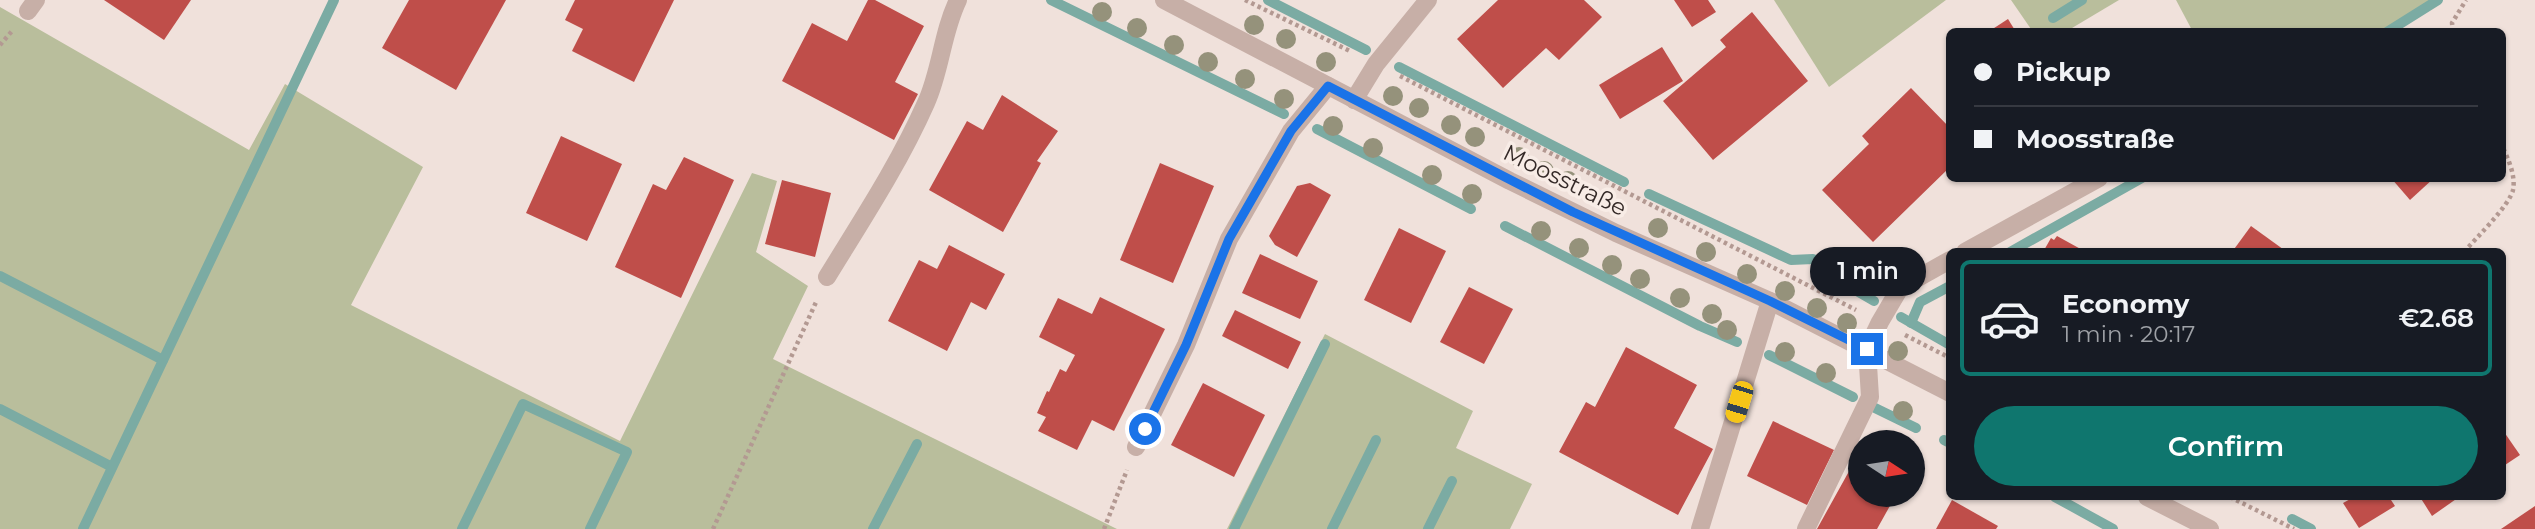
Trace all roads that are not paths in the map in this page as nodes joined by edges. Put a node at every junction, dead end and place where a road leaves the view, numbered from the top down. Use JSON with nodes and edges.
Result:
{"nodes":[{"id":1,"x":958,"y":0,"type":"edge"},
{"id":2,"x":1164,"y":0,"type":"edge"},
{"id":3,"x":1428,"y":0,"type":"edge"},
{"id":4,"x":1328,"y":86,"type":"junction"},
{"id":5,"x":1354,"y":100,"type":"junction"},
{"id":6,"x":2092,"y":182,"type":"edge"},
{"id":7,"x":1972,"y":248,"type":"edge"},
{"id":8,"x":1946,"y":262,"type":"edge"},
{"id":9,"x":827,"y":277,"type":"road end"},
{"id":10,"x":1770,"y":301,"type":"junction"},
{"id":11,"x":1867,"y":349,"type":"junction"},
{"id":12,"x":1946,"y":391,"type":"edge"},
{"id":13,"x":1136,"y":447,"type":"road end"},
{"id":14,"x":2153,"y":500,"type":"edge"},
{"id":15,"x":1700,"y":529,"type":"edge"},
{"id":16,"x":1806,"y":529,"type":"edge"},
{"id":17,"x":2210,"y":529,"type":"edge"}],
"edges":[{"from":1,"to":9,"type":"street"},
{"from":2,"to":4,"type":"street","name":"Moosstraße"},
{"from":3,"to":5,"type":"street"},
{"from":4,"to":5,"type":"street","name":"Moosstraße"},
{"from":4,"to":13,"type":"street"},
{"from":5,"to":10,"type":"street","name":"Moosstraße"},
{"from":6,"to":7,"type":"street"},
{"from":8,"to":11,"type":"street"},
{"from":10,"to":11,"type":"street","name":"Moosstraße"},
{"from":10,"to":15,"type":"street"},
{"from":11,"to":12,"type":"street","name":"Moosstraße"},
{"from":11,"to":16,"type":"street"},
{"from":14,"to":17,"type":"street"}]}
